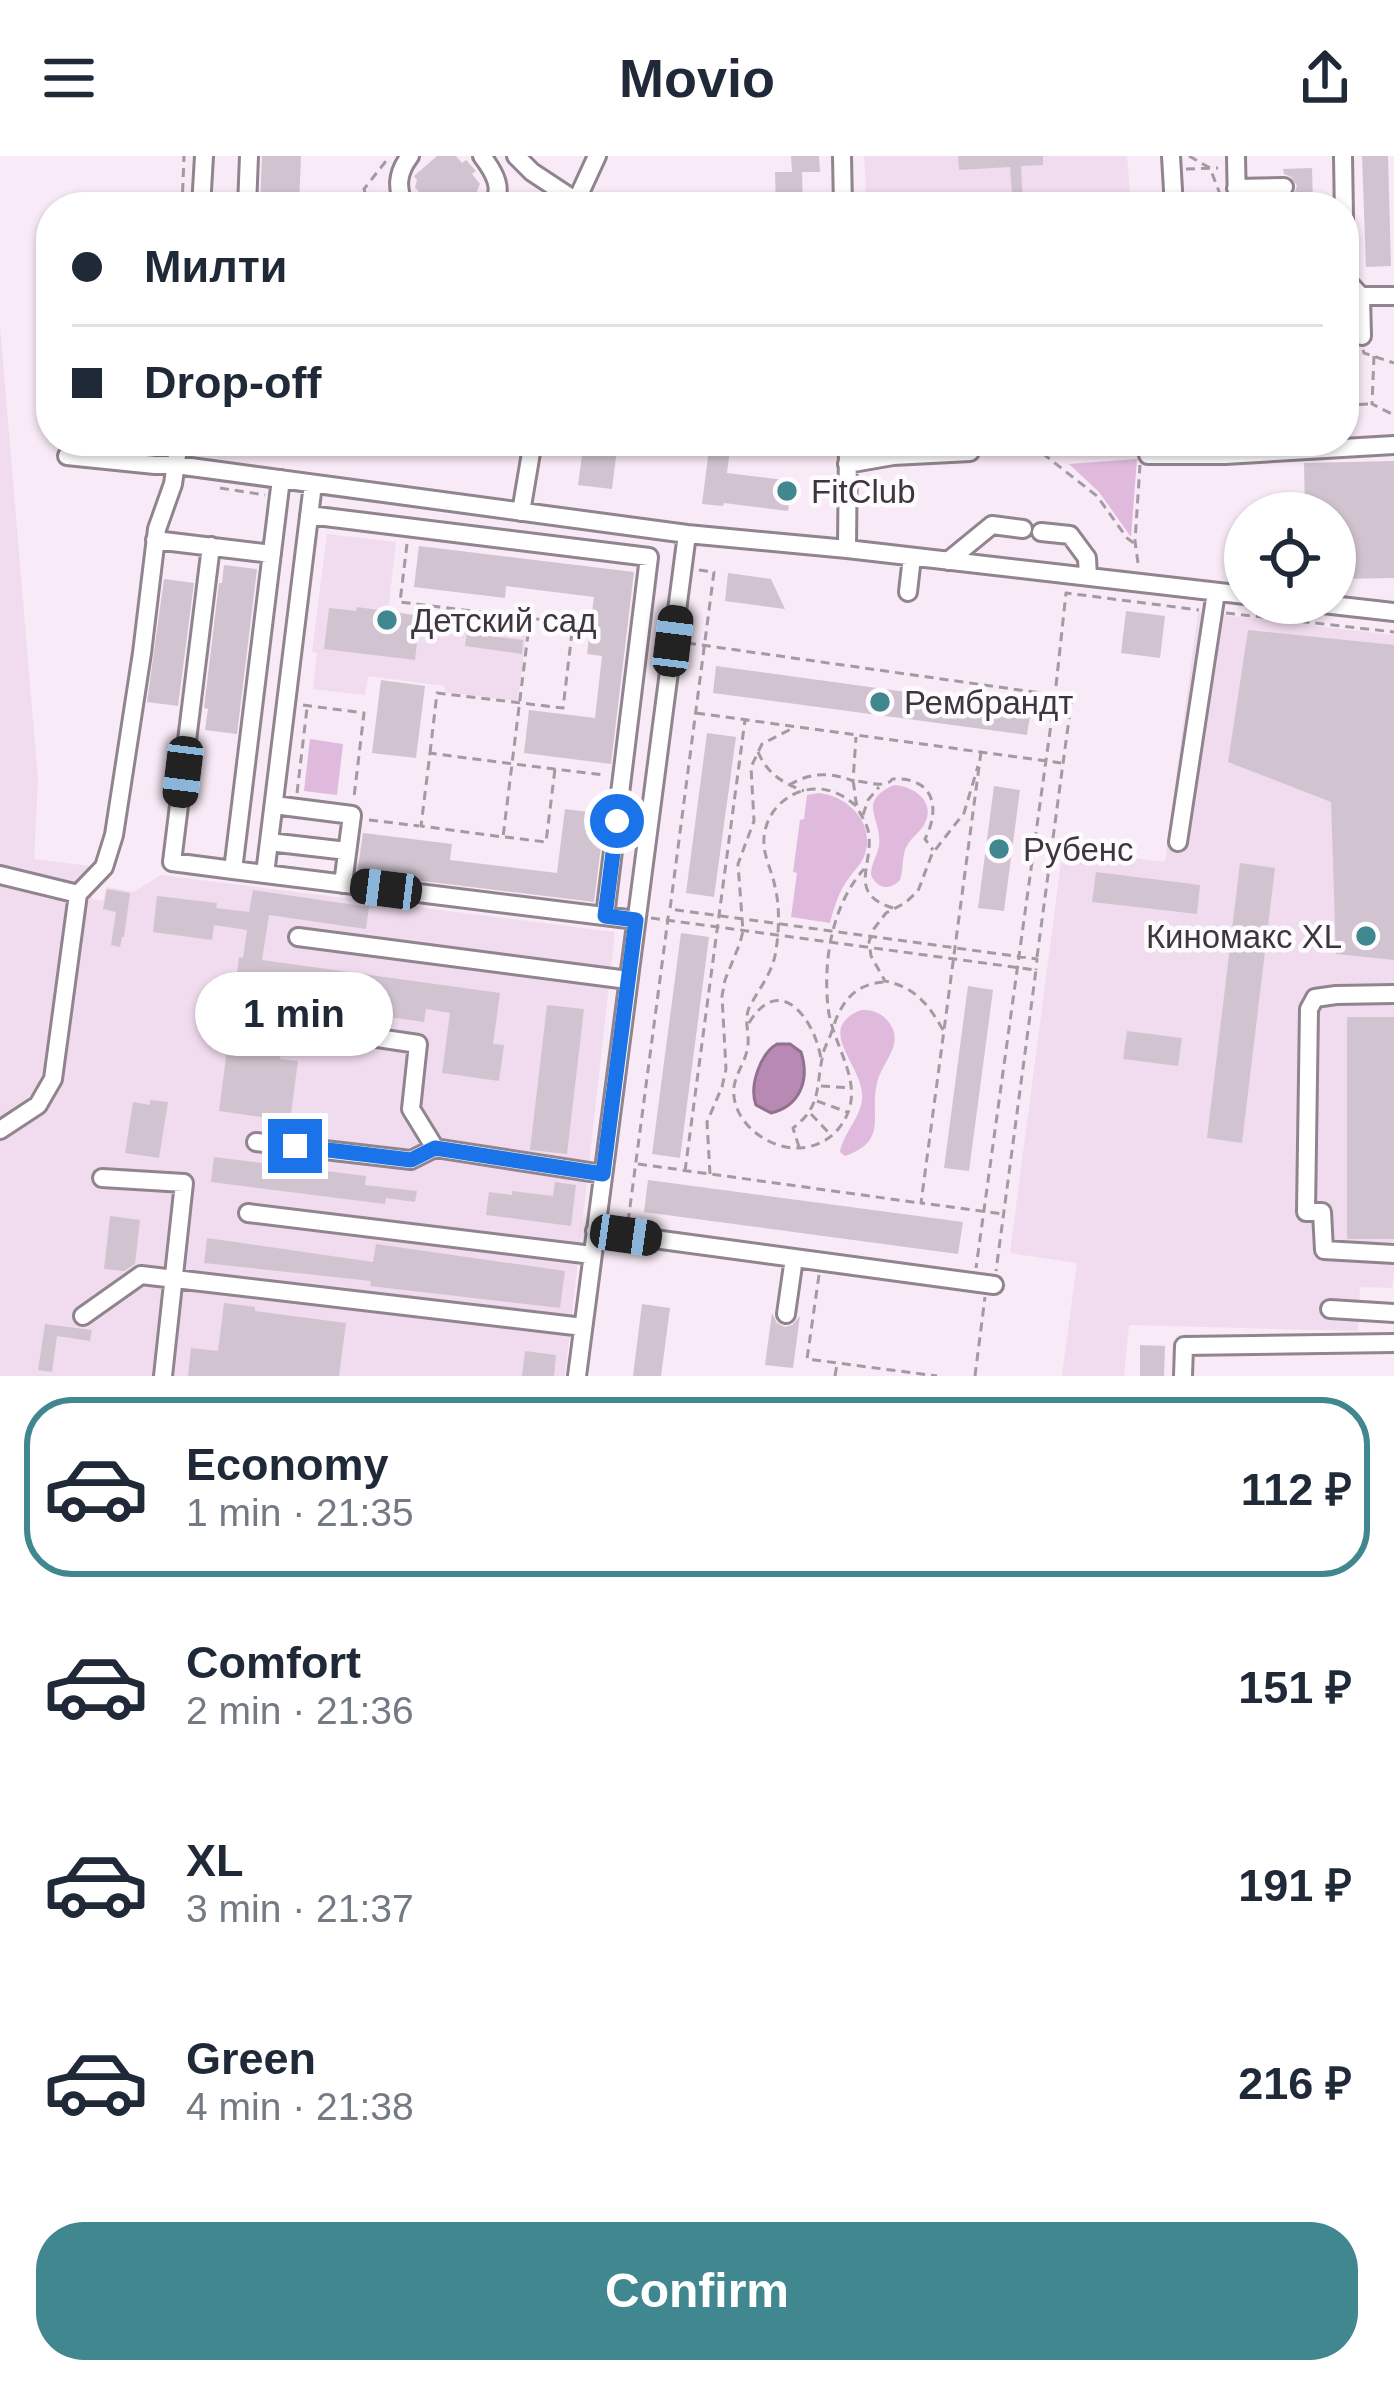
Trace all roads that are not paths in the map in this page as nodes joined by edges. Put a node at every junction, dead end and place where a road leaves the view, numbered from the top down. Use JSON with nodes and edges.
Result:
{"nodes":[{"id":1,"x":204,"y":156,"type":"edge"},
{"id":2,"x":249,"y":156,"type":"edge"},
{"id":3,"x":410,"y":156,"type":"edge"},
{"id":4,"x":482,"y":156,"type":"edge"},
{"id":5,"x":516,"y":156,"type":"edge"},
{"id":6,"x":597,"y":156,"type":"edge"},
{"id":7,"x":842,"y":156,"type":"edge"},
{"id":8,"x":1343,"y":156,"type":"edge"},
{"id":9,"x":1236,"y":162,"type":"edge"},
{"id":10,"x":1284,"y":187,"type":"dead end"},
{"id":11,"x":202,"y":192,"type":"edge"},
{"id":12,"x":248,"y":192,"type":"edge"},
{"id":13,"x":400,"y":192,"type":"edge"},
{"id":14,"x":498,"y":192,"type":"edge"},
{"id":15,"x":559,"y":192,"type":"edge"},
{"id":16,"x":580,"y":192,"type":"edge"},
{"id":17,"x":843,"y":192,"type":"edge"},
{"id":18,"x":1233,"y":192,"type":"edge"},
{"id":19,"x":1262,"y":192,"type":"edge"},
{"id":20,"x":1344,"y":192,"type":"edge"},
{"id":21,"x":1361,"y":296,"type":"joint"},
{"id":22,"x":1394,"y":296,"type":"edge"},
{"id":23,"x":1359,"y":306,"type":"edge"},
{"id":24,"x":1394,"y":445,"type":"edge"},
{"id":25,"x":1359,"y":447,"type":"edge"},
{"id":26,"x":67,"y":456,"type":"dead end"},
{"id":27,"x":177,"y":456,"type":"edge"},
{"id":28,"x":530,"y":456,"type":"edge"},
{"id":29,"x":848,"y":456,"type":"edge"},
{"id":30,"x":893,"y":456,"type":"edge"},
{"id":31,"x":848,"y":464,"type":"junction"},
{"id":32,"x":176,"y":465,"type":"junction"},
{"id":33,"x":281,"y":479,"type":"junction"},
{"id":34,"x":314,"y":484,"type":"junction"},
{"id":35,"x":521,"y":512,"type":"junction"},
{"id":36,"x":309,"y":515,"type":"junction"},
{"id":37,"x":687,"y":534,"type":"junction"},
{"id":38,"x":155,"y":540,"type":"junction"},
{"id":39,"x":211,"y":546,"type":"junction"},
{"id":40,"x":847,"y":549,"type":"junction"},
{"id":41,"x":272,"y":554,"type":"junction"},
{"id":42,"x":912,"y":556,"type":"junction"},
{"id":43,"x":948,"y":561,"type":"junction"},
{"id":44,"x":1088,"y":577,"type":"junction"},
{"id":45,"x":908,"y":592,"type":"dead end"},
{"id":46,"x":1216,"y":592,"type":"junction"},
{"id":47,"x":1224,"y":593,"type":"edge"},
{"id":48,"x":1356,"y":608,"type":"edge"},
{"id":49,"x":1394,"y":612,"type":"edge"},
{"id":50,"x":274,"y":805,"type":"junction"},
{"id":51,"x":269,"y":842,"type":"junction"},
{"id":52,"x":1178,"y":842,"type":"dead end"},
{"id":53,"x":347,"y":851,"type":"junction"},
{"id":54,"x":233,"y":870,"type":"junction"},
{"id":55,"x":266,"y":874,"type":"junction"},
{"id":56,"x":0,"y":875,"type":"edge"},
{"id":57,"x":344,"y":884,"type":"junction"},
{"id":58,"x":78,"y":894,"type":"junction"},
{"id":59,"x":605,"y":916,"type":"junction"},
{"id":60,"x":636,"y":918,"type":"junction"},
{"id":61,"x":298,"y":937,"type":"dead end"},
{"id":62,"x":628,"y":980,"type":"junction"},
{"id":63,"x":1394,"y":994,"type":"edge"},
{"id":64,"x":297,"y":1026,"type":"dead end"},
{"id":65,"x":0,"y":1130,"type":"edge"},
{"id":66,"x":256,"y":1142,"type":"dead end"},
{"id":67,"x":435,"y":1148,"type":"junction"},
{"id":68,"x":603,"y":1174,"type":"junction"},
{"id":69,"x":102,"y":1178,"type":"dead end"},
{"id":70,"x":248,"y":1213,"type":"dead end"},
{"id":71,"x":595,"y":1231,"type":"junction"},
{"id":72,"x":1394,"y":1254,"type":"edge"},
{"id":73,"x":592,"y":1256,"type":"junction"},
{"id":74,"x":794,"y":1258,"type":"junction"},
{"id":75,"x":173,"y":1278,"type":"junction"},
{"id":76,"x":985,"y":1283,"type":"road end"},
{"id":77,"x":1330,"y":1309,"type":"dead end"},
{"id":78,"x":1394,"y":1313,"type":"edge"},
{"id":79,"x":786,"y":1314,"type":"dead end"},
{"id":80,"x":83,"y":1316,"type":"dead end"},
{"id":81,"x":583,"y":1327,"type":"junction"},
{"id":82,"x":1394,"y":1343,"type":"edge"},
{"id":83,"x":163,"y":1376,"type":"edge"},
{"id":84,"x":577,"y":1376,"type":"edge"},
{"id":85,"x":1183,"y":1376,"type":"edge"}],
"edges":[{"from":1,"to":11,"type":"street"},
{"from":2,"to":12,"type":"street"},
{"from":3,"to":13,"type":"street"},
{"from":4,"to":14,"type":"street"},
{"from":5,"to":15,"type":"street"},
{"from":6,"to":16,"type":"street"},
{"from":7,"to":17,"type":"street"},
{"from":8,"to":20,"type":"street"},
{"from":9,"to":18,"type":"street"},
{"from":10,"to":19,"type":"street"},
{"from":21,"to":22,"type":"street"},
{"from":21,"to":23,"type":"street"},
{"from":24,"to":25,"type":"street"},
{"from":26,"to":32,"type":"street"},
{"from":27,"to":32,"type":"street"},
{"from":28,"to":35,"type":"street"},
{"from":29,"to":31,"type":"street"},
{"from":30,"to":31,"type":"street"},
{"from":31,"to":40,"type":"street"},
{"from":32,"to":33,"type":"street"},
{"from":32,"to":38,"type":"street"},
{"from":33,"to":34,"type":"street"},
{"from":33,"to":41,"type":"street"},
{"from":34,"to":35,"type":"street"},
{"from":34,"to":36,"type":"street"},
{"from":35,"to":37,"type":"street"},
{"from":36,"to":50,"type":"street"},
{"from":36,"to":59,"type":"street"},
{"from":37,"to":40,"type":"street"},
{"from":37,"to":60,"type":"street"},
{"from":38,"to":39,"type":"street"},
{"from":38,"to":58,"type":"street"},
{"from":39,"to":41,"type":"street"},
{"from":39,"to":54,"type":"street"},
{"from":40,"to":42,"type":"street"},
{"from":41,"to":54,"type":"street"},
{"from":42,"to":43,"type":"street"},
{"from":42,"to":45,"type":"street"},
{"from":43,"to":44,"type":"street"},
{"from":43,"to":44,"type":"street"},
{"from":44,"to":46,"type":"street"},
{"from":46,"to":47,"type":"street"},
{"from":46,"to":52,"type":"street"},
{"from":48,"to":49,"type":"street"},
{"from":50,"to":51,"type":"street"},
{"from":50,"to":53,"type":"street"},
{"from":51,"to":53,"type":"street"},
{"from":51,"to":55,"type":"street"},
{"from":53,"to":57,"type":"street"},
{"from":54,"to":55,"type":"street"},
{"from":55,"to":57,"type":"street"},
{"from":56,"to":58,"type":"street"},
{"from":57,"to":59,"type":"street"},
{"from":58,"to":65,"type":"street"},
{"from":59,"to":60,"type":"street"},
{"from":60,"to":62,"type":"street"},
{"from":61,"to":62,"type":"street"},
{"from":62,"to":68,"type":"street"},
{"from":63,"to":72,"type":"street"},
{"from":64,"to":67,"type":"street"},
{"from":66,"to":67,"type":"street"},
{"from":67,"to":68,"type":"street"},
{"from":68,"to":71,"type":"street"},
{"from":69,"to":75,"type":"street"},
{"from":70,"to":73,"type":"street"},
{"from":71,"to":73,"type":"street"},
{"from":71,"to":74,"type":"street"},
{"from":73,"to":81,"type":"street"},
{"from":74,"to":76,"type":"street"},
{"from":74,"to":79,"type":"street"},
{"from":75,"to":80,"type":"street"},
{"from":75,"to":81,"type":"street"},
{"from":75,"to":83,"type":"street"},
{"from":77,"to":78,"type":"street"},
{"from":81,"to":84,"type":"street"},
{"from":82,"to":85,"type":"street"}]}
